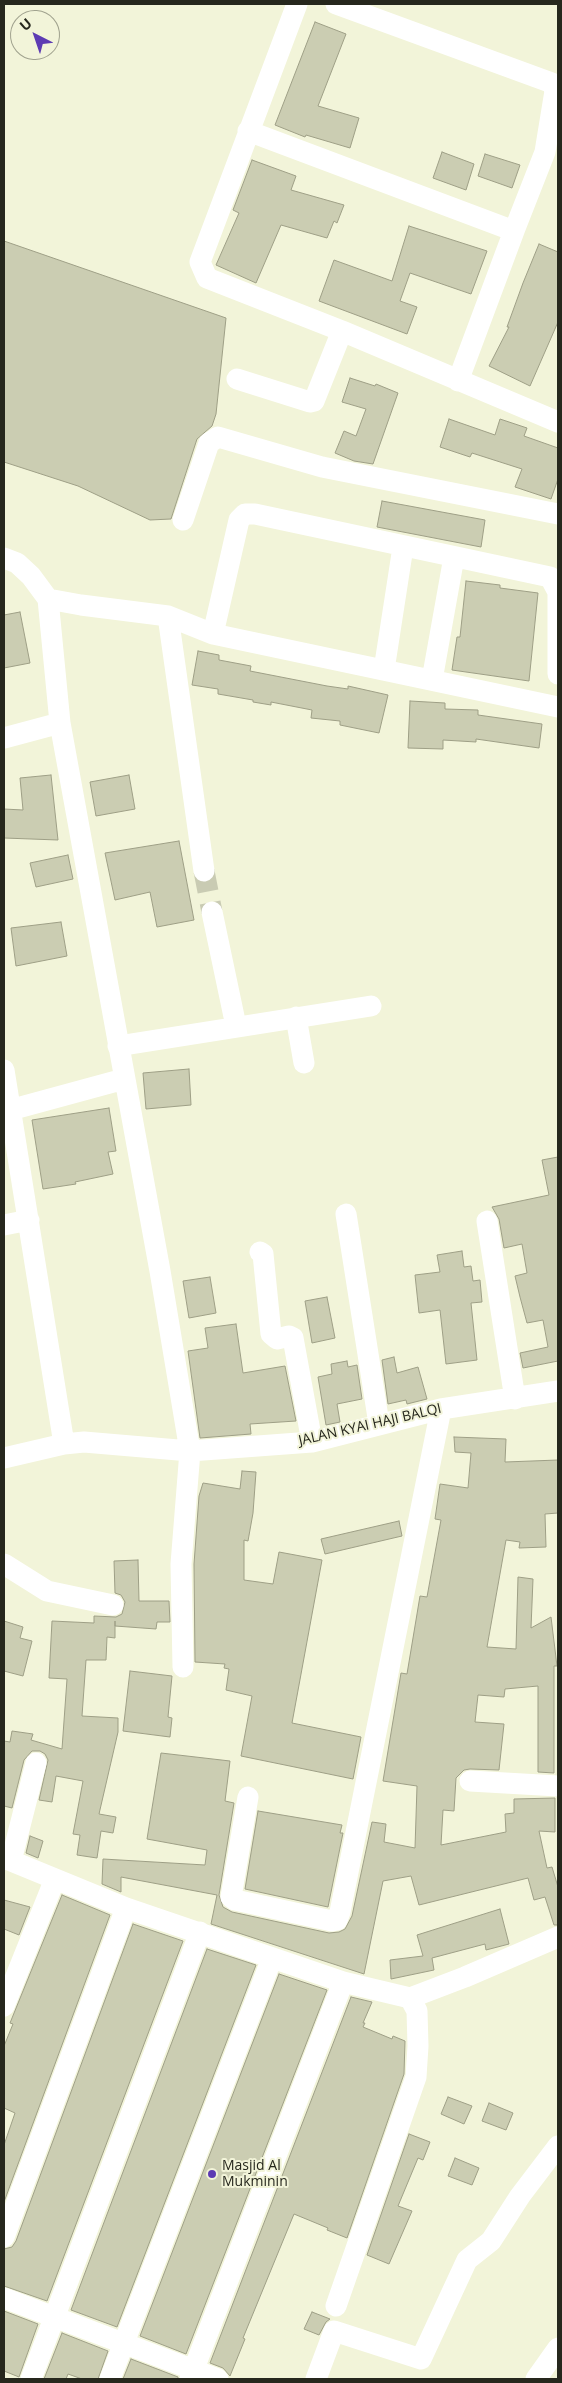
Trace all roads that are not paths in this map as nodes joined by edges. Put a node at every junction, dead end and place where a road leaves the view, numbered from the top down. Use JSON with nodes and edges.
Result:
{"nodes":[{"id":1,"x":297,"y":4,"type":"edge"},
{"id":2,"x":336,"y":4,"type":"edge"},
{"id":3,"x":248,"y":131,"type":"junction"},
{"id":4,"x":514,"y":231,"type":"junction"},
{"id":5,"x":342,"y":331,"type":"junction"},
{"id":6,"x":237,"y":379,"type":"dead end"},
{"id":7,"x":458,"y":381,"type":"junction"},
{"id":8,"x":558,"y":422,"type":"edge"},
{"id":9,"x":558,"y":514,"type":"edge"},
{"id":10,"x":184,"y":520,"type":"dead end"},
{"id":11,"x":403,"y":547,"type":"junction"},
{"id":12,"x":454,"y":557,"type":"junction"},
{"id":13,"x":4,"y":558,"type":"edge"},
{"id":14,"x":48,"y":599,"type":"junction"},
{"id":15,"x":168,"y":616,"type":"junction"},
{"id":16,"x":213,"y":634,"type":"junction"},
{"id":17,"x":384,"y":670,"type":"junction"},
{"id":18,"x":558,"y":674,"type":"edge"},
{"id":19,"x":432,"y":680,"type":"junction"},
{"id":20,"x":558,"y":707,"type":"edge"},
{"id":21,"x":60,"y":723,"type":"junction"},
{"id":22,"x":4,"y":738,"type":"edge"},
{"id":23,"x":204,"y":871,"type":"tunnel mouth"},
{"id":24,"x":212,"y":912,"type":"tunnel mouth"},
{"id":25,"x":371,"y":1006,"type":"dead end"},
{"id":26,"x":296,"y":1017,"type":"junction"},
{"id":27,"x":236,"y":1026,"type":"junction"},
{"id":28,"x":118,"y":1046,"type":"junction"},
{"id":29,"x":304,"y":1063,"type":"dead end"},
{"id":30,"x":4,"y":1070,"type":"edge"},
{"id":31,"x":124,"y":1079,"type":"junction"},
{"id":32,"x":10,"y":1110,"type":"junction"},
{"id":33,"x":346,"y":1214,"type":"dead end"},
{"id":34,"x":29,"y":1220,"type":"junction"},
{"id":35,"x":487,"y":1221,"type":"dead end"},
{"id":36,"x":4,"y":1225,"type":"edge"},
{"id":37,"x":260,"y":1252,"type":"dead end"},
{"id":38,"x":558,"y":1391,"type":"edge"},
{"id":39,"x":515,"y":1399,"type":"junction"},
{"id":40,"x":441,"y":1409,"type":"junction"},
{"id":41,"x":379,"y":1424,"type":"junction"},
{"id":42,"x":312,"y":1442,"type":"junction"},
{"id":43,"x":64,"y":1444,"type":"junction"},
{"id":44,"x":190,"y":1451,"type":"junction"},
{"id":45,"x":4,"y":1458,"type":"edge"},
{"id":46,"x":4,"y":1564,"type":"edge"},
{"id":47,"x":113,"y":1604,"type":"dead end"},
{"id":48,"x":182,"y":1667,"type":"dead end"},
{"id":49,"x":36,"y":1763,"type":"dead end"},
{"id":50,"x":470,"y":1781,"type":"dead end"},
{"id":51,"x":558,"y":1786,"type":"edge"},
{"id":52,"x":248,"y":1797,"type":"dead end"},
{"id":53,"x":8,"y":1859,"type":"edge"},
{"id":54,"x":55,"y":1879,"type":"junction"},
{"id":55,"x":126,"y":1908,"type":"junction"},
{"id":56,"x":200,"y":1932,"type":"junction"},
{"id":57,"x":558,"y":1937,"type":"edge"},
{"id":58,"x":272,"y":1958,"type":"junction"},
{"id":59,"x":343,"y":1982,"type":"junction"},
{"id":60,"x":410,"y":1998,"type":"junction"},
{"id":61,"x":4,"y":2006,"type":"edge"},
{"id":62,"x":558,"y":2146,"type":"edge"},
{"id":63,"x":4,"y":2237,"type":"edge"},
{"id":64,"x":4,"y":2298,"type":"edge"},
{"id":65,"x":336,"y":2306,"type":"dead end"},
{"id":66,"x":54,"y":2317,"type":"junction"},
{"id":67,"x":124,"y":2345,"type":"junction"},
{"id":68,"x":558,"y":2348,"type":"edge"},
{"id":69,"x":192,"y":2375,"type":"edge"},
{"id":70,"x":324,"y":2377,"type":"edge"},
{"id":71,"x":31,"y":2379,"type":"edge"},
{"id":72,"x":110,"y":2379,"type":"edge"},
{"id":73,"x":218,"y":2379,"type":"edge"},
{"id":74,"x":536,"y":2379,"type":"edge"}],
"edges":[{"from":1,"to":3,"type":"street"},
{"from":2,"to":4,"type":"street"},
{"from":3,"to":4,"type":"street"},
{"from":3,"to":5,"type":"street"},
{"from":4,"to":7,"type":"street"},
{"from":5,"to":6,"type":"street"},
{"from":5,"to":7,"type":"street"},
{"from":7,"to":8,"type":"street"},
{"from":9,"to":10,"type":"street"},
{"from":11,"to":12,"type":"street"},
{"from":11,"to":16,"type":"street"},
{"from":11,"to":17,"type":"street"},
{"from":12,"to":18,"type":"street"},
{"from":12,"to":19,"type":"street"},
{"from":13,"to":14,"type":"street"},
{"from":14,"to":15,"type":"street"},
{"from":14,"to":21,"type":"street"},
{"from":15,"to":16,"type":"street"},
{"from":15,"to":23,"type":"street"},
{"from":16,"to":17,"type":"street"},
{"from":17,"to":19,"type":"street"},
{"from":19,"to":20,"type":"street"},
{"from":21,"to":22,"type":"street"},
{"from":21,"to":28,"type":"street"},
{"from":24,"to":27,"type":"street"},
{"from":25,"to":26,"type":"street"},
{"from":26,"to":27,"type":"street"},
{"from":26,"to":29,"type":"street"},
{"from":27,"to":28,"type":"street"},
{"from":28,"to":31,"type":"street"},
{"from":30,"to":32,"type":"street"},
{"from":31,"to":32,"type":"street"},
{"from":31,"to":44,"type":"street"},
{"from":32,"to":34,"type":"street"},
{"from":33,"to":41,"type":"street"},
{"from":34,"to":36,"type":"street"},
{"from":34,"to":43,"type":"street"},
{"from":35,"to":39,"type":"street"},
{"from":37,"to":42,"type":"street"},
{"from":38,"to":39,"type":"street","name":"JALAN KYAI HAJI BALQI"},
{"from":39,"to":40,"type":"street","name":"JALAN KYAI HAJI BALQI"},
{"from":40,"to":41,"type":"street","name":"JALAN KYAI HAJI BALQI"},
{"from":40,"to":52,"type":"street"},
{"from":41,"to":42,"type":"street","name":"JALAN KYAI HAJI BALQI"},
{"from":42,"to":44,"type":"street","name":"JALAN KYAI HAJI BALQI"},
{"from":43,"to":44,"type":"street","name":"JALAN KYAI HAJI BALQI"},
{"from":43,"to":45,"type":"street","name":"JALAN KYAI HAJI BALQI"},
{"from":44,"to":48,"type":"street"},
{"from":46,"to":47,"type":"street"},
{"from":49,"to":53,"type":"street"},
{"from":50,"to":51,"type":"street"},
{"from":53,"to":54,"type":"street"},
{"from":54,"to":55,"type":"street"},
{"from":54,"to":61,"type":"street"},
{"from":55,"to":56,"type":"street"},
{"from":55,"to":63,"type":"street"},
{"from":56,"to":58,"type":"street"},
{"from":56,"to":66,"type":"street"},
{"from":57,"to":60,"type":"street"},
{"from":58,"to":59,"type":"street"},
{"from":58,"to":67,"type":"street"},
{"from":59,"to":60,"type":"street"},
{"from":59,"to":69,"type":"street"},
{"from":60,"to":65,"type":"street"},
{"from":62,"to":70,"type":"street"},
{"from":64,"to":66,"type":"street"},
{"from":66,"to":67,"type":"street"},
{"from":66,"to":71,"type":"street"},
{"from":67,"to":69,"type":"street"},
{"from":67,"to":72,"type":"street"},
{"from":68,"to":74,"type":"street"},
{"from":69,"to":73,"type":"street"}]}
